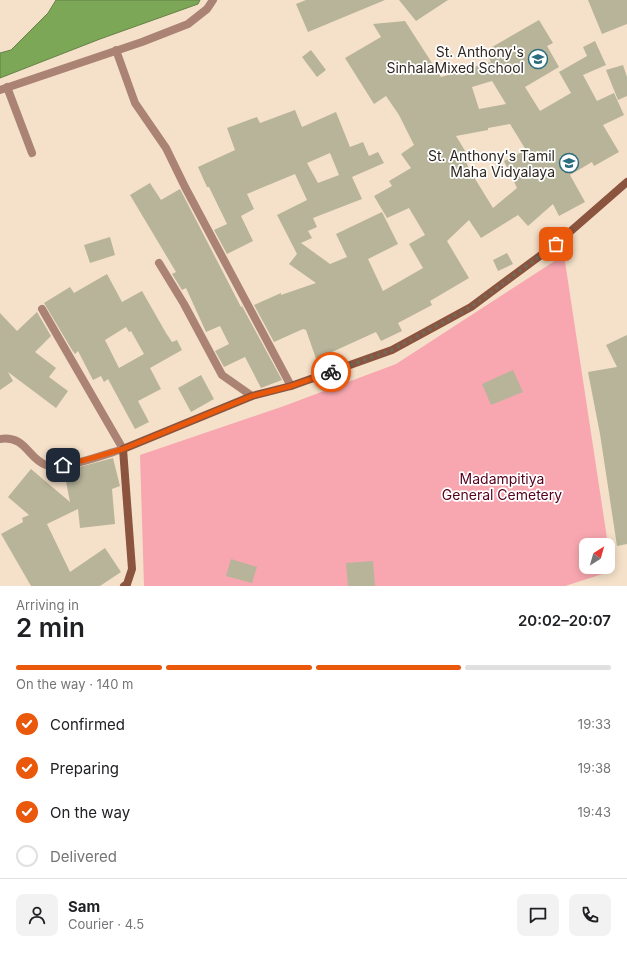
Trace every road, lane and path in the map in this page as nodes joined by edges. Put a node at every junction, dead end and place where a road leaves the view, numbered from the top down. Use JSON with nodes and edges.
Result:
{"nodes":[{"id":1,"x":213,"y":0,"type":"edge"},
{"id":2,"x":116,"y":50,"type":"junction"},
{"id":3,"x":3,"y":88,"type":"edge"},
{"id":4,"x":32,"y":153,"type":"dead end"},
{"id":5,"x":627,"y":182,"type":"edge"},
{"id":6,"x":159,"y":263,"type":"dead end"},
{"id":7,"x":42,"y":309,"type":"dead end"},
{"id":8,"x":291,"y":386,"type":"junction"},
{"id":9,"x":252,"y":396,"type":"junction"},
{"id":10,"x":0,"y":439,"type":"edge"},
{"id":11,"x":123,"y":449,"type":"junction"},
{"id":12,"x":124,"y":586,"type":"edge"}],
"edges":[{"from":1,"to":2,"type":"street"},
{"from":2,"to":3,"type":"street"},
{"from":2,"to":8,"type":"street"},
{"from":3,"to":4,"type":"street"},
{"from":5,"to":8,"type":"street"},
{"from":6,"to":9,"type":"street"},
{"from":7,"to":11,"type":"street"},
{"from":8,"to":9,"type":"street"},
{"from":9,"to":11,"type":"street"},
{"from":10,"to":11,"type":"street"},
{"from":11,"to":12,"type":"street"}]}
